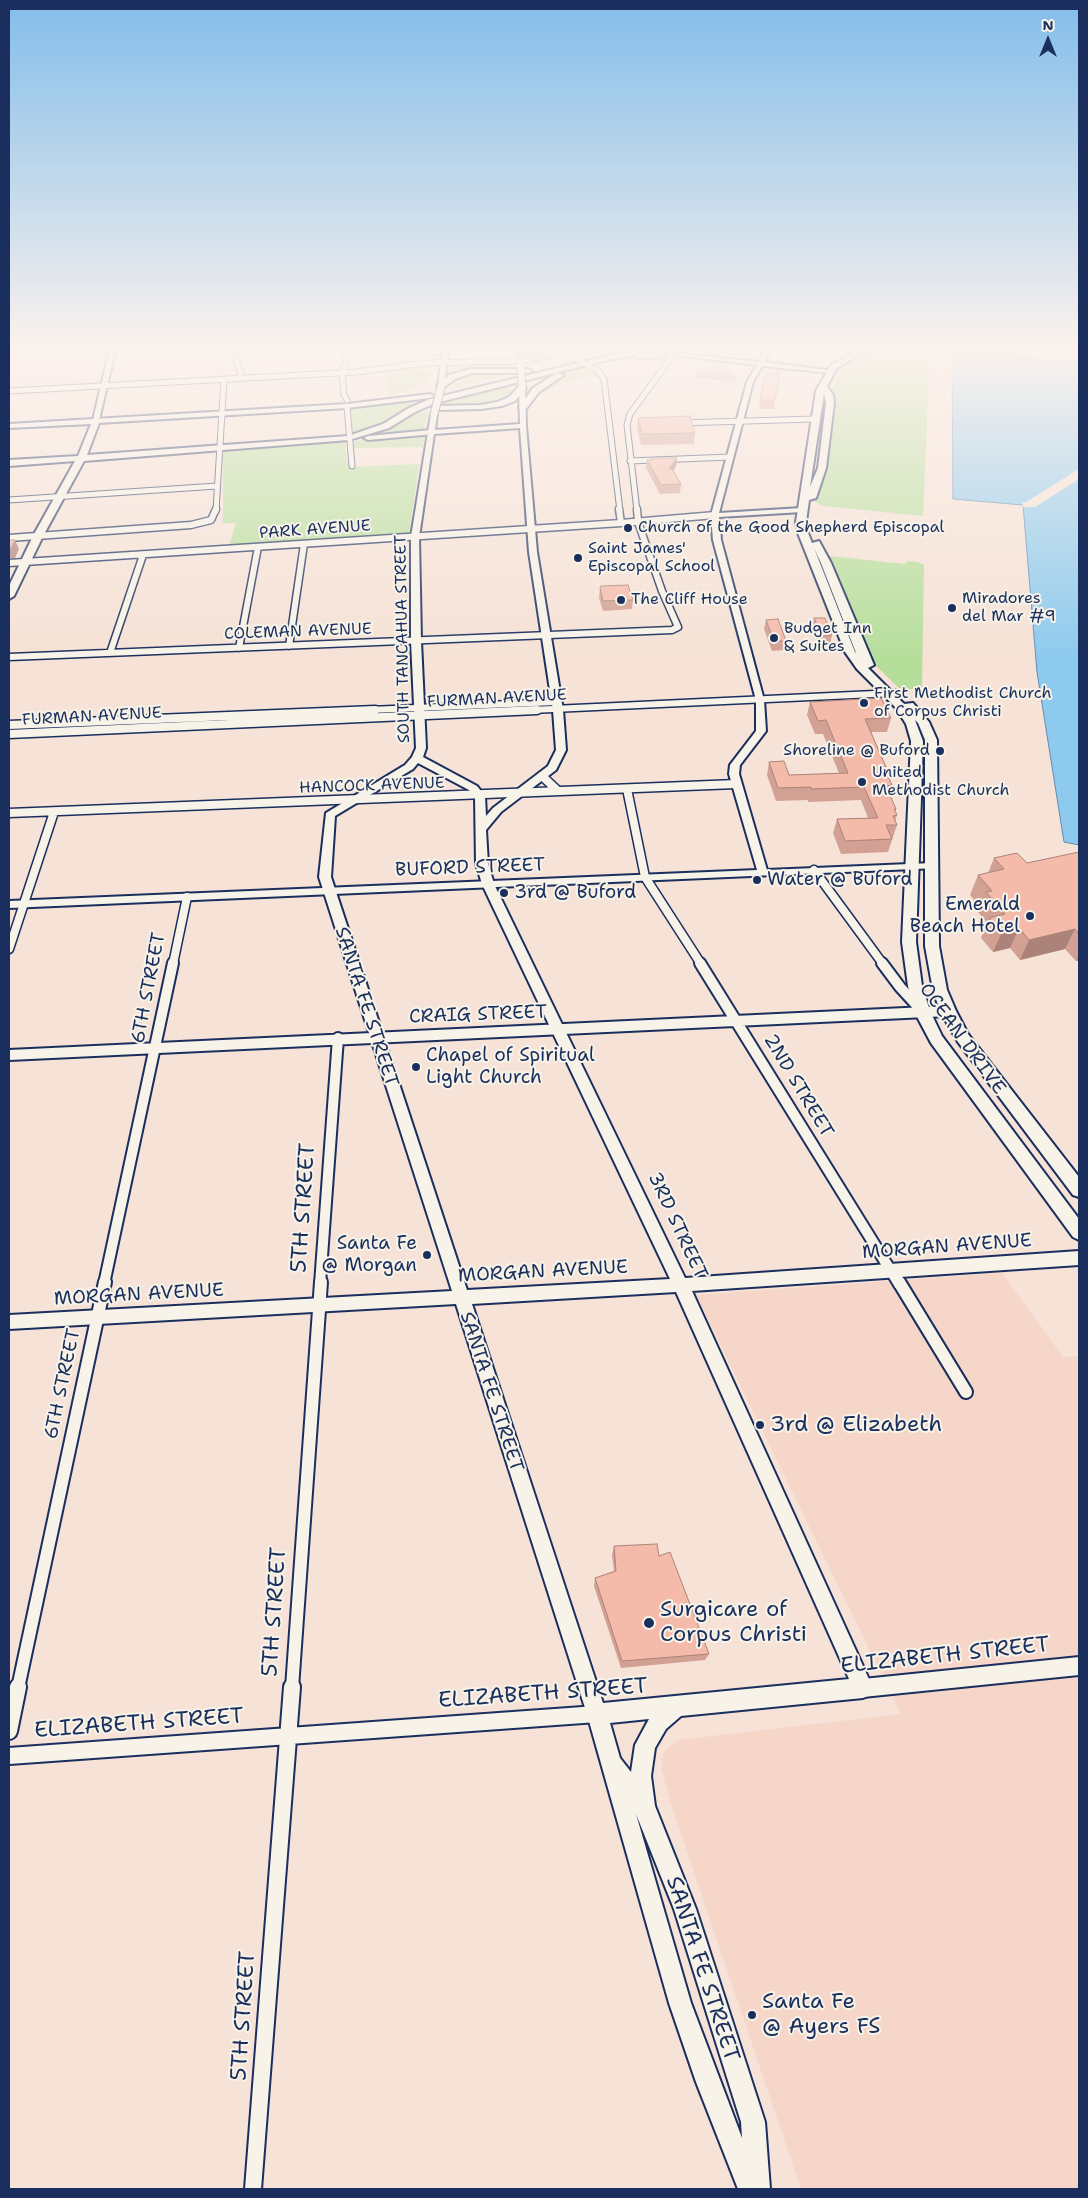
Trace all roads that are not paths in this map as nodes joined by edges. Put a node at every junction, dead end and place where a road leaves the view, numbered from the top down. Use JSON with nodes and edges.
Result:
{"nodes":[{"id":1,"x":83,"y":455,"type":"edge"},
{"id":2,"x":134,"y":455,"type":"edge"},
{"id":3,"x":218,"y":455,"type":"edge"},
{"id":4,"x":351,"y":455,"type":"edge"},
{"id":5,"x":428,"y":455,"type":"edge"},
{"id":6,"x":525,"y":455,"type":"edge"},
{"id":7,"x":613,"y":455,"type":"edge"},
{"id":8,"x":629,"y":455,"type":"edge"},
{"id":9,"x":811,"y":455,"type":"edge"},
{"id":10,"x":824,"y":455,"type":"edge"},
{"id":11,"x":730,"y":457,"type":"joint"},
{"id":12,"x":82,"y":458,"type":"junction"},
{"id":13,"x":630,"y":461,"type":"junction"},
{"id":14,"x":9,"y":463,"type":"edge"},
{"id":15,"x":352,"y":466,"type":"dead end"},
{"id":16,"x":217,"y":486,"type":"junction"},
{"id":17,"x":60,"y":496,"type":"junction"},
{"id":18,"x":9,"y":500,"type":"edge"},
{"id":19,"x":805,"y":510,"type":"junction"},
{"id":20,"x":715,"y":515,"type":"junction"},
{"id":21,"x":638,"y":522,"type":"junction"},
{"id":22,"x":621,"y":524,"type":"junction"},
{"id":23,"x":530,"y":529,"type":"junction"},
{"id":24,"x":38,"y":536,"type":"junction"},
{"id":25,"x":415,"y":537,"type":"junction"},
{"id":26,"x":9,"y":538,"type":"edge"},
{"id":27,"x":304,"y":544,"type":"junction"},
{"id":28,"x":258,"y":547,"type":"junction"},
{"id":29,"x":142,"y":555,"type":"junction"},
{"id":30,"x":26,"y":562,"type":"junction"},
{"id":31,"x":9,"y":563,"type":"edge"},
{"id":32,"x":9,"y":596,"type":"edge"},
{"id":33,"x":545,"y":636,"type":"junction"},
{"id":34,"x":416,"y":641,"type":"junction"},
{"id":35,"x":289,"y":646,"type":"junction"},
{"id":36,"x":239,"y":648,"type":"junction"},
{"id":37,"x":110,"y":653,"type":"junction"},
{"id":38,"x":9,"y":657,"type":"edge"},
{"id":39,"x":892,"y":693,"type":"junction"},
{"id":40,"x":760,"y":700,"type":"junction"},
{"id":41,"x":557,"y":706,"type":"junction"},
{"id":42,"x":420,"y":712,"type":"junction"},
{"id":43,"x":257,"y":715,"type":"junction"},
{"id":44,"x":109,"y":721,"type":"junction"},
{"id":45,"x":255,"y":723,"type":"junction"},
{"id":46,"x":9,"y":725,"type":"edge"},
{"id":47,"x":106,"y":730,"type":"junction"},
{"id":48,"x":9,"y":734,"type":"edge"},
{"id":49,"x":417,"y":758,"type":"junction"},
{"id":50,"x":542,"y":776,"type":"junction"},
{"id":51,"x":736,"y":784,"type":"junction"},
{"id":52,"x":627,"y":789,"type":"junction"},
{"id":53,"x":558,"y":791,"type":"junction"},
{"id":54,"x":519,"y":794,"type":"junction"},
{"id":55,"x":480,"y":796,"type":"junction"},
{"id":56,"x":351,"y":801,"type":"junction"},
{"id":57,"x":324,"y":802,"type":"junction"},
{"id":58,"x":54,"y":812,"type":"junction"},
{"id":59,"x":9,"y":813,"type":"edge"},
{"id":60,"x":330,"y":816,"type":"junction"},
{"id":61,"x":481,"y":829,"type":"junction"},
{"id":62,"x":913,"y":866,"type":"junction"},
{"id":63,"x":933,"y":866,"type":"junction"},
{"id":64,"x":814,"y":870,"type":"junction"},
{"id":65,"x":763,"y":872,"type":"junction"},
{"id":66,"x":645,"y":877,"type":"junction"},
{"id":67,"x":488,"y":884,"type":"junction"},
{"id":68,"x":327,"y":891,"type":"junction"},
{"id":69,"x":187,"y":897,"type":"junction"},
{"id":70,"x":25,"y":904,"type":"junction"},
{"id":71,"x":9,"y":905,"type":"edge"},
{"id":72,"x":9,"y":948,"type":"edge"},
{"id":73,"x":922,"y":1011,"type":"junction"},
{"id":74,"x":948,"y":1011,"type":"junction"},
{"id":75,"x":738,"y":1021,"type":"junction"},
{"id":76,"x":559,"y":1028,"type":"junction"},
{"id":77,"x":377,"y":1036,"type":"junction"},
{"id":78,"x":338,"y":1038,"type":"junction"},
{"id":79,"x":156,"y":1048,"type":"junction"},
{"id":80,"x":9,"y":1055,"type":"edge"},
{"id":81,"x":1079,"y":1190,"type":"edge"},
{"id":82,"x":1079,"y":1232,"type":"edge"},
{"id":83,"x":1079,"y":1258,"type":"edge"},
{"id":84,"x":890,"y":1272,"type":"junction"},
{"id":85,"x":681,"y":1285,"type":"junction"},
{"id":86,"x":460,"y":1297,"type":"junction"},
{"id":87,"x":320,"y":1305,"type":"junction"},
{"id":88,"x":96,"y":1318,"type":"junction"},
{"id":89,"x":9,"y":1322,"type":"edge"},
{"id":90,"x":966,"y":1392,"type":"dead end"},
{"id":91,"x":1079,"y":1666,"type":"edge"},
{"id":92,"x":863,"y":1688,"type":"junction"},
{"id":93,"x":676,"y":1707,"type":"junction"},
{"id":94,"x":596,"y":1714,"type":"junction"},
{"id":95,"x":9,"y":1731,"type":"edge"},
{"id":96,"x":288,"y":1738,"type":"junction"},
{"id":97,"x":9,"y":1756,"type":"edge"},
{"id":98,"x":611,"y":1762,"type":"junction"},
{"id":99,"x":646,"y":1810,"type":"junction"},
{"id":100,"x":253,"y":2189,"type":"edge"},
{"id":101,"x":750,"y":2189,"type":"edge"},
{"id":102,"x":758,"y":2189,"type":"edge"}],
"edges":[{"from":1,"to":12,"type":"main road"},
{"from":2,"to":12,"type":"main road"},
{"from":3,"to":16,"type":"street"},
{"from":4,"to":15,"type":"street"},
{"from":5,"to":25,"type":"main road","name":"SOUTH TANCAHUA STREET"},
{"from":6,"to":23,"type":"main road"},
{"from":7,"to":22,"type":"street","bridge":true},
{"from":8,"to":13,"type":"street"},
{"from":9,"to":19,"type":"main road"},
{"from":10,"to":19,"type":"main road"},
{"from":11,"to":13,"type":"street"},
{"from":11,"to":20,"type":"street"},
{"from":12,"to":14,"type":"main road"},
{"from":12,"to":17,"type":"main road"},
{"from":13,"to":21,"type":"street"},
{"from":16,"to":17,"type":"street"},
{"from":16,"to":24,"type":"street"},
{"from":17,"to":18,"type":"street"},
{"from":17,"to":24,"type":"main road"},
{"from":19,"to":20,"type":"street","name":"PARK AVENUE"},
{"from":19,"to":39,"type":"main road"},
{"from":20,"to":21,"type":"street","name":"PARK AVENUE"},
{"from":20,"to":40,"type":"street"},
{"from":21,"to":22,"type":"street","name":"PARK AVENUE"},
{"from":21,"to":33,"type":"street","name":"COLEMAN AVENUE"},
{"from":22,"to":23,"type":"street","name":"PARK AVENUE"},
{"from":23,"to":25,"type":"street","name":"PARK AVENUE"},
{"from":23,"to":33,"type":"main road"},
{"from":24,"to":26,"type":"street"},
{"from":24,"to":30,"type":"main road"},
{"from":25,"to":27,"type":"street","name":"PARK AVENUE"},
{"from":25,"to":34,"type":"main road","name":"SOUTH TANCAHUA STREET"},
{"from":27,"to":28,"type":"street","name":"PARK AVENUE"},
{"from":27,"to":35,"type":"street"},
{"from":28,"to":29,"type":"street","name":"PARK AVENUE"},
{"from":28,"to":36,"type":"street"},
{"from":29,"to":30,"type":"street","name":"PARK AVENUE"},
{"from":29,"to":37,"type":"street"},
{"from":30,"to":31,"type":"street","name":"PARK AVENUE"},
{"from":30,"to":32,"type":"main road"},
{"from":33,"to":34,"type":"street","name":"COLEMAN AVENUE"},
{"from":33,"to":41,"type":"main road"},
{"from":34,"to":35,"type":"street","name":"COLEMAN AVENUE"},
{"from":34,"to":42,"type":"main road","name":"SOUTH TANCAHUA STREET"},
{"from":35,"to":36,"type":"street","name":"COLEMAN AVENUE"},
{"from":36,"to":37,"type":"street","name":"COLEMAN AVENUE"},
{"from":37,"to":38,"type":"street","name":"COLEMAN AVENUE"},
{"from":39,"to":40,"type":"street","name":"FURMAN AVENUE"},
{"from":39,"to":62,"type":"main road"},
{"from":39,"to":63,"type":"main road","name":"OCEAN DRIVE"},
{"from":40,"to":41,"type":"street","name":"FURMAN AVENUE"},
{"from":40,"to":51,"type":"street"},
{"from":41,"to":42,"type":"street","name":"FURMAN AVENUE"},
{"from":41,"to":50,"type":"main road"},
{"from":42,"to":43,"type":"street","name":"FURMAN AVENUE"},
{"from":42,"to":45,"type":"street","name":"FURMAN AVENUE"},
{"from":42,"to":49,"type":"main road","name":"SOUTH TANCAHUA STREET"},
{"from":43,"to":44,"type":"street","name":"FURMAN AVENUE"},
{"from":43,"to":45,"type":"street"},
{"from":44,"to":46,"type":"street","name":"FURMAN AVENUE"},
{"from":44,"to":47,"type":"street"},
{"from":45,"to":47,"type":"street","name":"FURMAN AVENUE"},
{"from":47,"to":48,"type":"street","name":"FURMAN AVENUE"},
{"from":49,"to":55,"type":"main road"},
{"from":49,"to":56,"type":"main road","name":"SOUTH TANCAHUA STREET"},
{"from":50,"to":53,"type":"street"},
{"from":50,"to":54,"type":"main road"},
{"from":51,"to":52,"type":"street","name":"HANCOCK AVENUE"},
{"from":51,"to":65,"type":"street"},
{"from":52,"to":53,"type":"street","name":"HANCOCK AVENUE"},
{"from":52,"to":66,"type":"street","name":"2ND STREET"},
{"from":53,"to":54,"type":"street","name":"HANCOCK AVENUE"},
{"from":54,"to":55,"type":"street","name":"HANCOCK AVENUE"},
{"from":54,"to":61,"type":"main road"},
{"from":55,"to":56,"type":"street","name":"HANCOCK AVENUE"},
{"from":55,"to":61,"type":"main road","name":"3RD STREET"},
{"from":56,"to":57,"type":"street","name":"HANCOCK AVENUE"},
{"from":56,"to":60,"type":"main road"},
{"from":57,"to":58,"type":"street","name":"HANCOCK AVENUE"},
{"from":57,"to":60,"type":"street"},
{"from":58,"to":59,"type":"street","name":"HANCOCK AVENUE"},
{"from":58,"to":70,"type":"street"},
{"from":60,"to":68,"type":"main road","name":"SANTA FE STREET"},
{"from":61,"to":67,"type":"main road","name":"3RD STREET"},
{"from":62,"to":63,"type":"street","name":"BUFORD STREET"},
{"from":62,"to":64,"type":"street","name":"BUFORD STREET"},
{"from":62,"to":73,"type":"main road"},
{"from":63,"to":74,"type":"main road","name":"OCEAN DRIVE"},
{"from":64,"to":65,"type":"street","name":"BUFORD STREET"},
{"from":64,"to":73,"type":"street","name":"OCEAN DRIVE"},
{"from":65,"to":66,"type":"street","name":"BUFORD STREET"},
{"from":66,"to":67,"type":"street","name":"BUFORD STREET"},
{"from":66,"to":75,"type":"street","name":"2ND STREET"},
{"from":67,"to":68,"type":"street","name":"BUFORD STREET"},
{"from":67,"to":76,"type":"main road","name":"3RD STREET"},
{"from":68,"to":69,"type":"street","name":"BUFORD STREET"},
{"from":68,"to":77,"type":"main road","name":"SANTA FE STREET"},
{"from":69,"to":70,"type":"street","name":"BUFORD STREET"},
{"from":69,"to":79,"type":"street","name":"6TH STREET"},
{"from":70,"to":71,"type":"street","name":"BUFORD STREET"},
{"from":70,"to":72,"type":"street"},
{"from":73,"to":74,"type":"street","name":"CRAIG STREET"},
{"from":73,"to":75,"type":"street","name":"CRAIG STREET"},
{"from":73,"to":82,"type":"main road","name":"OCEAN DRIVE"},
{"from":74,"to":81,"type":"main road","name":"OCEAN DRIVE"},
{"from":75,"to":76,"type":"street","name":"CRAIG STREET"},
{"from":75,"to":84,"type":"street","name":"2ND STREET"},
{"from":76,"to":77,"type":"street","name":"CRAIG STREET"},
{"from":76,"to":85,"type":"main road","name":"3RD STREET"},
{"from":77,"to":78,"type":"street","name":"CRAIG STREET"},
{"from":77,"to":86,"type":"main road","name":"SANTA FE STREET"},
{"from":78,"to":79,"type":"street","name":"CRAIG STREET"},
{"from":78,"to":87,"type":"street","name":"5TH STREET"},
{"from":79,"to":80,"type":"street","name":"CRAIG STREET"},
{"from":79,"to":88,"type":"street","name":"6TH STREET"},
{"from":83,"to":84,"type":"main road","name":"MORGAN AVENUE"},
{"from":84,"to":85,"type":"main road","name":"MORGAN AVENUE"},
{"from":84,"to":90,"type":"street","name":"2ND STREET"},
{"from":85,"to":86,"type":"main road","name":"MORGAN AVENUE"},
{"from":85,"to":92,"type":"main road","name":"3RD STREET"},
{"from":86,"to":87,"type":"main road","name":"MORGAN AVENUE"},
{"from":86,"to":94,"type":"main road","name":"SANTA FE STREET"},
{"from":87,"to":88,"type":"main road","name":"MORGAN AVENUE"},
{"from":87,"to":96,"type":"street","name":"5TH STREET"},
{"from":88,"to":89,"type":"main road","name":"MORGAN AVENUE"},
{"from":88,"to":95,"type":"street","name":"6TH STREET"},
{"from":91,"to":92,"type":"street","name":"ELIZABETH STREET"},
{"from":92,"to":93,"type":"main road","name":"ELIZABETH STREET"},
{"from":93,"to":94,"type":"main road","name":"ELIZABETH STREET"},
{"from":93,"to":99,"type":"main road"},
{"from":94,"to":96,"type":"street","name":"ELIZABETH STREET"},
{"from":94,"to":98,"type":"main road","name":"SANTA FE STREET"},
{"from":96,"to":97,"type":"street","name":"ELIZABETH STREET"},
{"from":96,"to":100,"type":"street","name":"5TH STREET"},
{"from":98,"to":99,"type":"main road","name":"SANTA FE STREET"},
{"from":98,"to":101,"type":"main road","name":"SANTA FE STREET"},
{"from":99,"to":102,"type":"main road","name":"SANTA FE STREET"}]}
